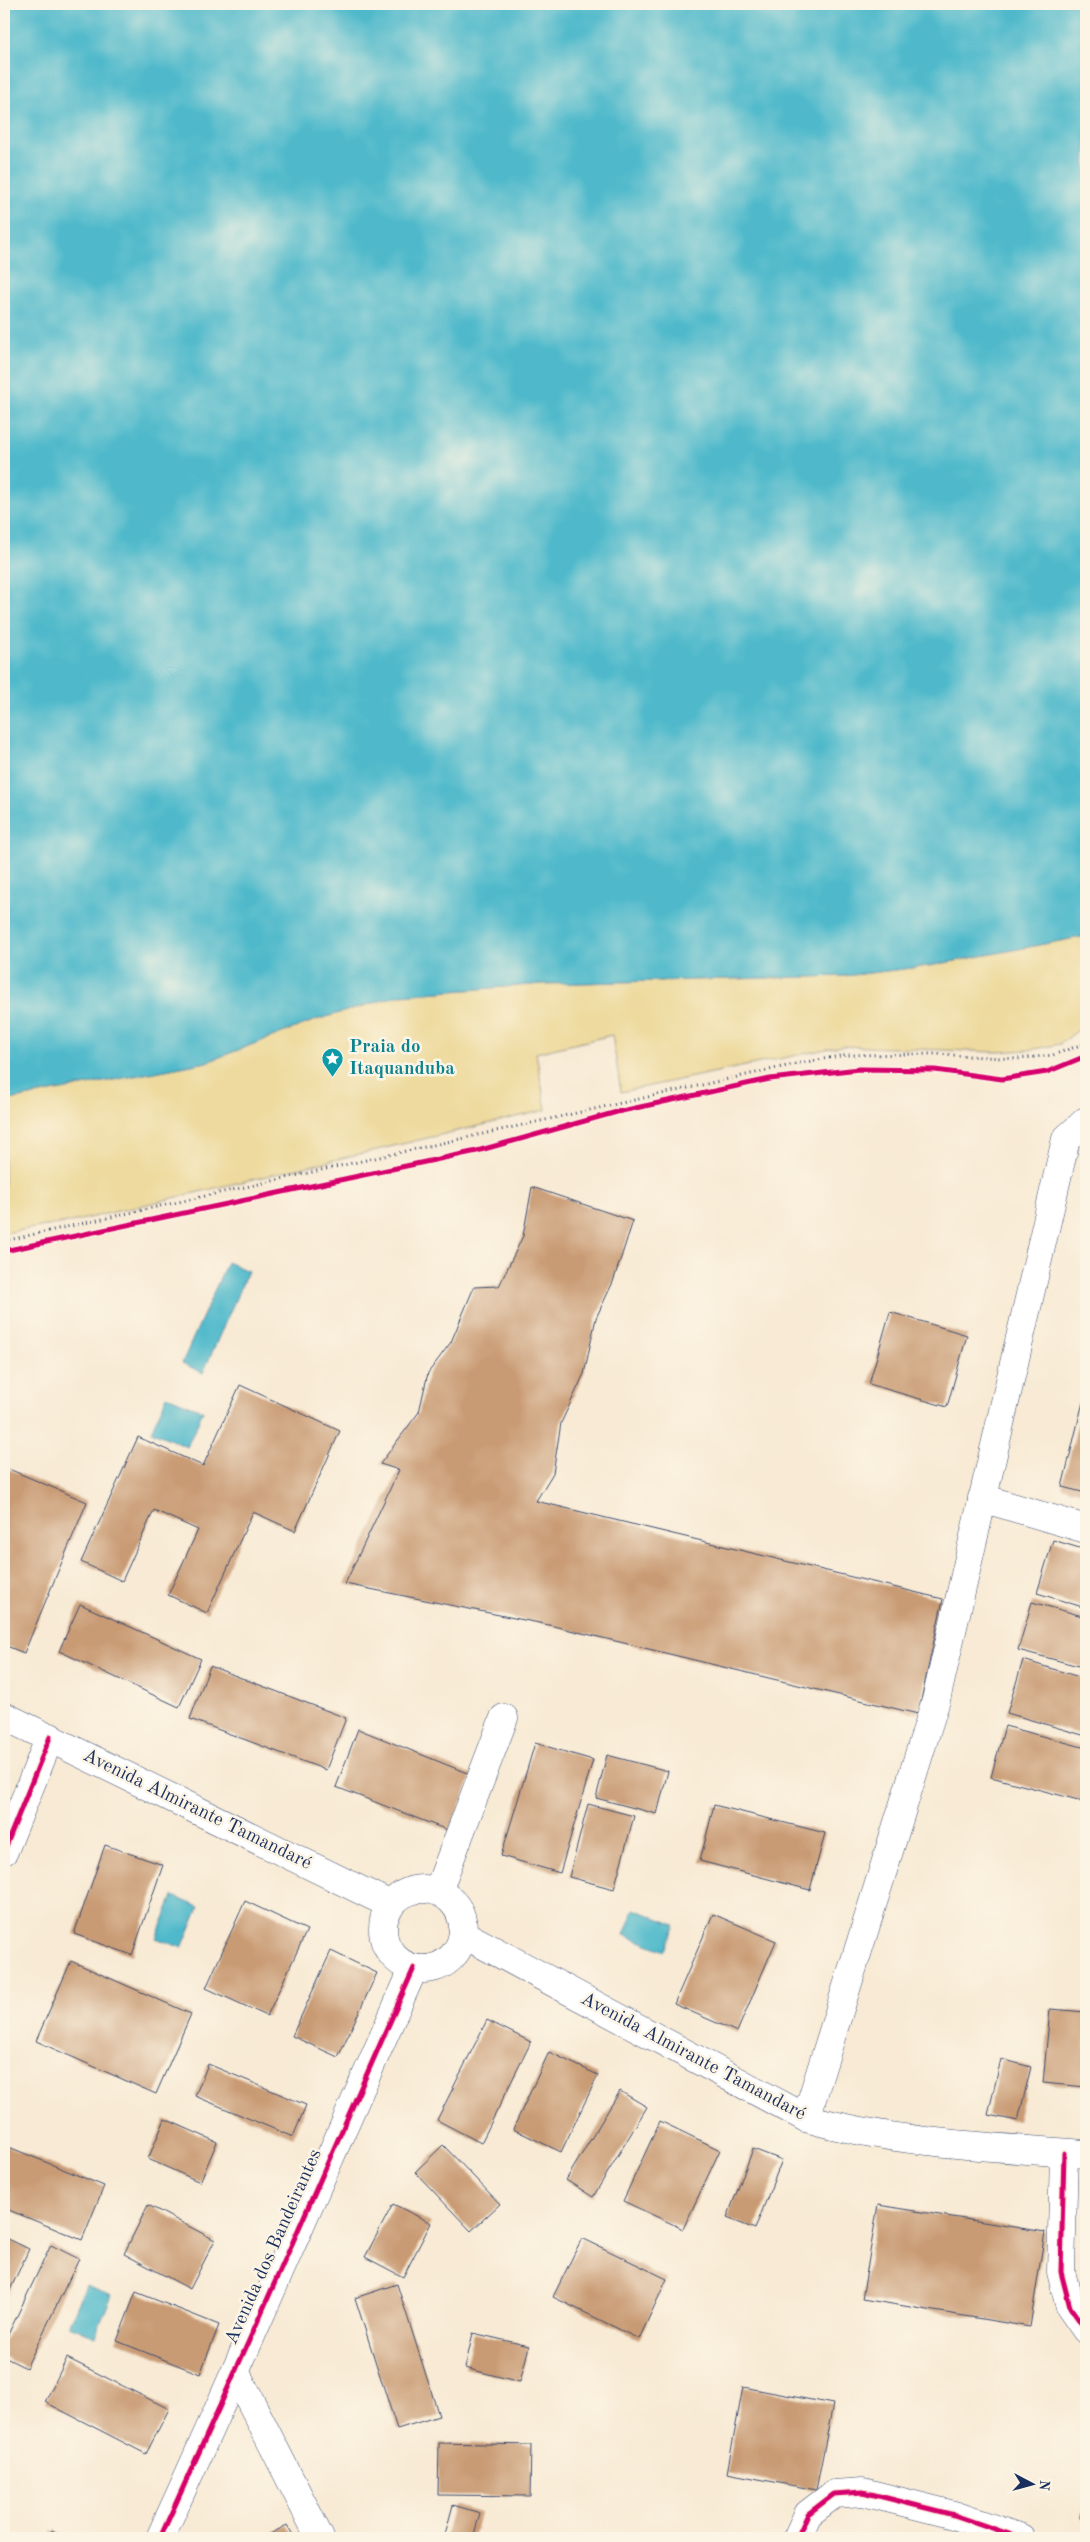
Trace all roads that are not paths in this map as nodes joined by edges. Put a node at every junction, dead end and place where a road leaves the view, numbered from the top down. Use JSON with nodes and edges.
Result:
{"nodes":[{"id":1,"x":1086,"y":1121,"type":"edge"},
{"id":2,"x":982,"y":1498,"type":"junction"},
{"id":3,"x":1086,"y":1530,"type":"edge"},
{"id":4,"x":4,"y":1716,"type":"edge"},
{"id":5,"x":504,"y":1718,"type":"dead end"},
{"id":6,"x":50,"y":1737,"type":"junction"},
{"id":7,"x":4,"y":1851,"type":"edge"},
{"id":8,"x":438,"y":1891,"type":"junction"},
{"id":9,"x":391,"y":1905,"type":"junction"},
{"id":10,"x":463,"y":1934,"type":"junction"},
{"id":11,"x":414,"y":1968,"type":"junction"},
{"id":12,"x":806,"y":2118,"type":"junction"},
{"id":13,"x":1075,"y":2153,"type":"edge"},
{"id":14,"x":1086,"y":2330,"type":"edge"},
{"id":15,"x":236,"y":2373,"type":"junction"},
{"id":16,"x":160,"y":2538,"type":"edge"},
{"id":17,"x":320,"y":2538,"type":"edge"},
{"id":18,"x":797,"y":2538,"type":"edge"},
{"id":19,"x":1021,"y":2538,"type":"edge"}],
"edges":[{"from":1,"to":2,"type":"street"},
{"from":2,"to":3,"type":"street"},
{"from":2,"to":12,"type":"street"},
{"from":4,"to":6,"type":"street","name":"Avenida Almirante Tamandaré"},
{"from":5,"to":8,"type":"street"},
{"from":6,"to":7,"type":"street"},
{"from":6,"to":9,"type":"street","name":"Avenida Almirante Tamandaré"},
{"from":8,"to":9,"type":"street"},
{"from":8,"to":10,"type":"street"},
{"from":9,"to":11,"type":"street"},
{"from":10,"to":11,"type":"street"},
{"from":10,"to":12,"type":"street","name":"Avenida Almirante Tamandaré"},
{"from":11,"to":15,"type":"street","name":"Avenida dos Bandeirantes"},
{"from":12,"to":13,"type":"street","name":"Avenida Almirante Tamandaré"},
{"from":13,"to":14,"type":"street"},
{"from":15,"to":16,"type":"street","name":"Avenida dos Bandeirantes"},
{"from":15,"to":17,"type":"street"},
{"from":18,"to":19,"type":"street"}]}
